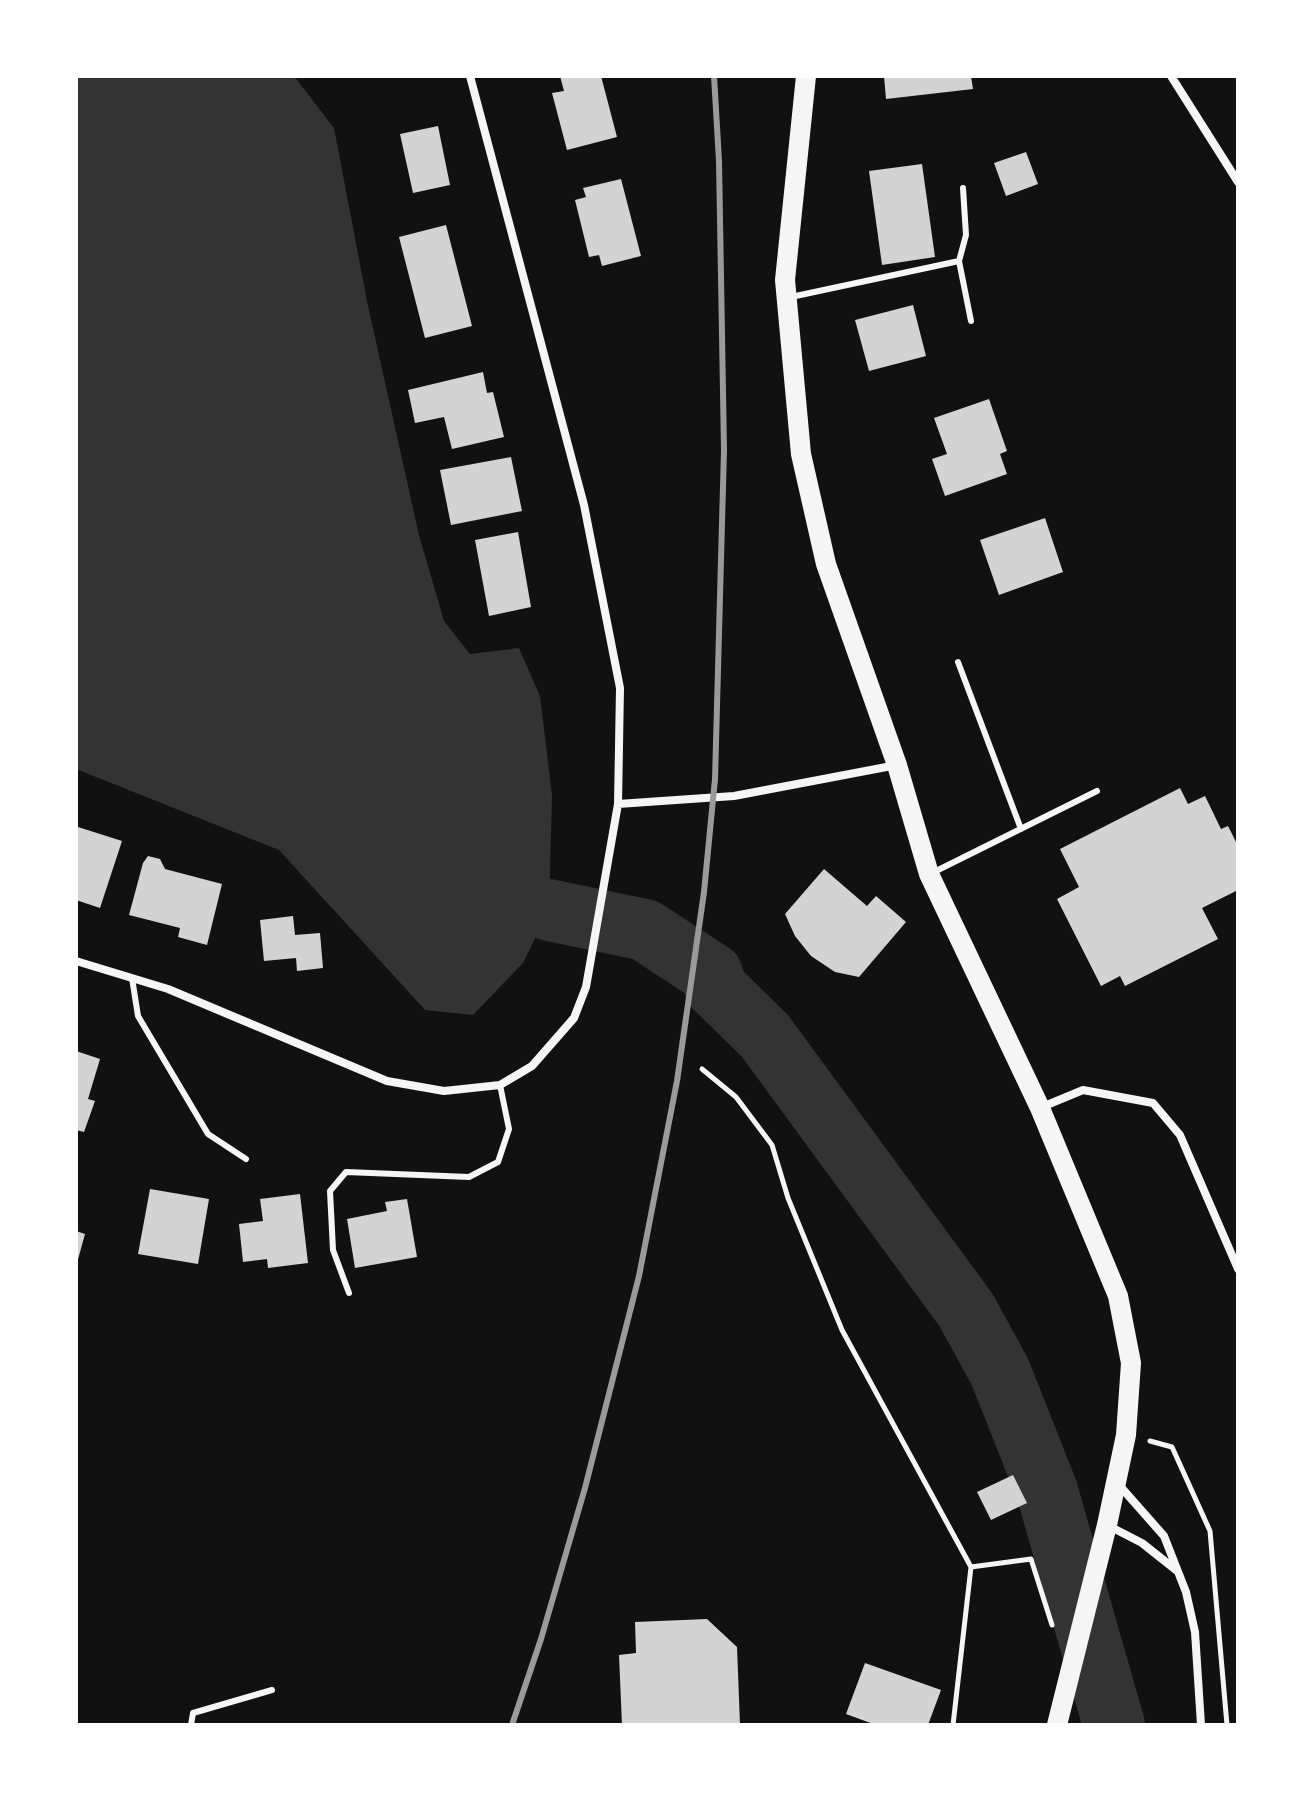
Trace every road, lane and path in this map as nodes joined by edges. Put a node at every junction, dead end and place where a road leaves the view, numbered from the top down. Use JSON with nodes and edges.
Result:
{"nodes":[{"id":1,"x":470,"y":76,"type":"edge"},
{"id":2,"x":806,"y":76,"type":"edge"},
{"id":3,"x":1171,"y":76,"type":"edge"},
{"id":4,"x":1234,"y":166,"type":"edge"},
{"id":5,"x":1238,"y":182,"type":"edge"},
{"id":6,"x":963,"y":188,"type":"dead end"},
{"id":7,"x":959,"y":261,"type":"junction"},
{"id":8,"x":787,"y":297,"type":"junction"},
{"id":9,"x":971,"y":321,"type":"dead end"},
{"id":10,"x":958,"y":662,"type":"dead end"},
{"id":11,"x":897,"y":765,"type":"junction"},
{"id":12,"x":1097,"y":791,"type":"dead end"},
{"id":13,"x":618,"y":804,"type":"junction"},
{"id":14,"x":1021,"y":829,"type":"junction"},
{"id":15,"x":929,"y":874,"type":"junction"},
{"id":16,"x":76,"y":961,"type":"edge"},
{"id":17,"x":132,"y":978,"type":"junction"},
{"id":18,"x":702,"y":1069,"type":"dead end"},
{"id":19,"x":500,"y":1085,"type":"junction"},
{"id":20,"x":1040,"y":1108,"type":"junction"},
{"id":21,"x":246,"y":1159,"type":"dead end"},
{"id":22,"x":1238,"y":1269,"type":"edge"},
{"id":23,"x":349,"y":1293,"type":"dead end"},
{"id":24,"x":1126,"y":1435,"type":"junction"},
{"id":25,"x":1116,"y":1481,"type":"junction"},
{"id":26,"x":1107,"y":1525,"type":"junction"},
{"id":27,"x":971,"y":1567,"type":"junction"},
{"id":28,"x":1177,"y":1571,"type":"junction"},
{"id":29,"x":1054,"y":1632,"type":"dead end"},
{"id":30,"x":272,"y":1690,"type":"dead end"},
{"id":31,"x":191,"y":1725,"type":"edge"},
{"id":32,"x":953,"y":1725,"type":"edge"},
{"id":33,"x":1057,"y":1725,"type":"edge"},
{"id":34,"x":1201,"y":1725,"type":"edge"},
{"id":35,"x":1227,"y":1725,"type":"edge"}],
"edges":[{"from":1,"to":13,"type":"street"},
{"from":2,"to":8,"type":"main road"},
{"from":3,"to":4,"type":"street"},
{"from":4,"to":5,"type":"street"},
{"from":6,"to":7,"type":"lane"},
{"from":7,"to":8,"type":"lane"},
{"from":7,"to":9,"type":"lane"},
{"from":8,"to":11,"type":"main road"},
{"from":10,"to":14,"type":"lane"},
{"from":11,"to":13,"type":"street"},
{"from":11,"to":15,"type":"main road"},
{"from":12,"to":14,"type":"lane"},
{"from":13,"to":19,"type":"street"},
{"from":14,"to":15,"type":"lane"},
{"from":15,"to":20,"type":"main road"},
{"from":16,"to":17,"type":"street"},
{"from":17,"to":19,"type":"street"},
{"from":17,"to":21,"type":"lane"},
{"from":18,"to":27,"type":"path"},
{"from":19,"to":23,"type":"lane"},
{"from":20,"to":22,"type":"street"},
{"from":20,"to":24,"type":"main road"},
{"from":24,"to":25,"type":"main road"},
{"from":24,"to":35,"type":"path"},
{"from":25,"to":26,"type":"main road"},
{"from":25,"to":28,"type":"street"},
{"from":26,"to":28,"type":"street"},
{"from":26,"to":33,"type":"main road"},
{"from":27,"to":29,"type":"path"},
{"from":27,"to":32,"type":"path"},
{"from":28,"to":34,"type":"street"},
{"from":30,"to":31,"type":"lane"}]}
